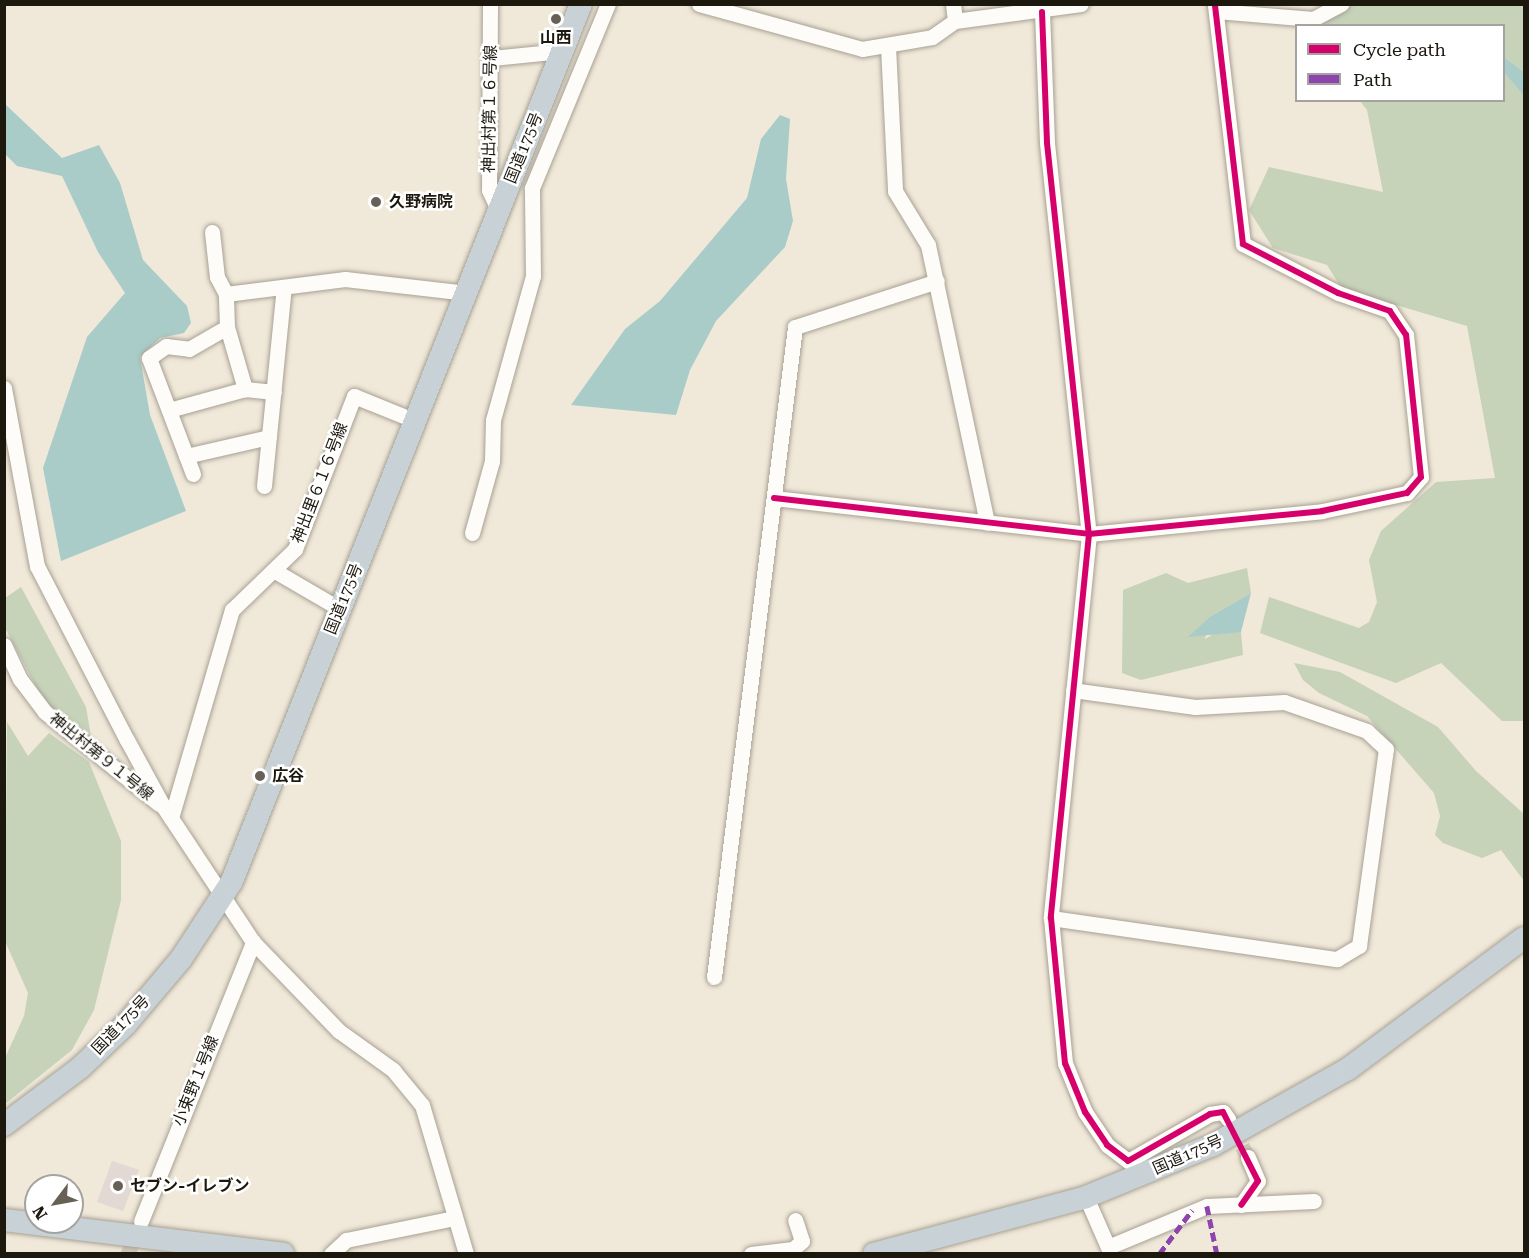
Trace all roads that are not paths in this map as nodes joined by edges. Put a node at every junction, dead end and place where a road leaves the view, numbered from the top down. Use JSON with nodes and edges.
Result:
{"nodes":[{"id":1,"x":490,"y":4,"type":"edge"},
{"id":2,"x":581,"y":4,"type":"edge"},
{"id":3,"x":608,"y":4,"type":"edge"},
{"id":4,"x":699,"y":4,"type":"edge"},
{"id":5,"x":953,"y":4,"type":"edge"},
{"id":6,"x":1081,"y":4,"type":"edge"},
{"id":7,"x":1341,"y":4,"type":"edge"},
{"id":8,"x":1216,"y":8,"type":"edge"},
{"id":9,"x":1042,"y":12,"type":"junction"},
{"id":10,"x":955,"y":21,"type":"junction"},
{"id":11,"x":888,"y":46,"type":"junction"},
{"id":12,"x":562,"y":51,"type":"junction"},
{"id":13,"x":492,"y":58,"type":"junction"},
{"id":14,"x":499,"y":211,"type":"junction"},
{"id":15,"x":212,"y":232,"type":"dead end"},
{"id":16,"x":937,"y":280,"type":"junction"},
{"id":17,"x":284,"y":287,"type":"junction"},
{"id":18,"x":467,"y":293,"type":"junction"},
{"id":19,"x":226,"y":294,"type":"junction"},
{"id":20,"x":227,"y":327,"type":"junction"},
{"id":21,"x":4,"y":388,"type":"edge"},
{"id":22,"x":245,"y":389,"type":"junction"},
{"id":23,"x":274,"y":392,"type":"junction"},
{"id":24,"x":169,"y":410,"type":"junction"},
{"id":25,"x":416,"y":421,"type":"junction"},
{"id":26,"x":269,"y":437,"type":"junction"},
{"id":27,"x":186,"y":456,"type":"junction"},
{"id":28,"x":193,"y":474,"type":"dead end"},
{"id":29,"x":264,"y":486,"type":"dead end"},
{"id":30,"x":774,"y":498,"type":"junction"},
{"id":31,"x":987,"y":523,"type":"junction"},
{"id":32,"x":472,"y":533,"type":"dead end"},
{"id":33,"x":1089,"y":534,"type":"junction"},
{"id":34,"x":274,"y":571,"type":"junction"},
{"id":35,"x":340,"y":609,"type":"junction"},
{"id":36,"x":4,"y":645,"type":"edge"},
{"id":37,"x":1072,"y":690,"type":"junction"},
{"id":38,"x":167,"y":812,"type":"junction"},
{"id":39,"x":222,"y":899,"type":"junction"},
{"id":40,"x":1051,"y":918,"type":"junction"},
{"id":41,"x":1524,"y":938,"type":"edge"},
{"id":42,"x":253,"y":942,"type":"junction"},
{"id":43,"x":714,"y":977,"type":"dead end"},
{"id":44,"x":1228,"y":1119,"type":"dead end"},
{"id":45,"x":4,"y":1125,"type":"edge"},
{"id":46,"x":1248,"y":1157,"type":"tunnel mouth"},
{"id":47,"x":1130,"y":1170,"type":"junction"},
{"id":48,"x":1086,"y":1197,"type":"junction"},
{"id":49,"x":1314,"y":1201,"type":"dead end"},
{"id":50,"x":1241,"y":1205,"type":"junction"},
{"id":51,"x":454,"y":1218,"type":"junction"},
{"id":52,"x":4,"y":1220,"type":"edge"},
{"id":53,"x":795,"y":1220,"type":"dead end"},
{"id":54,"x":141,"y":1221,"type":"tunnel mouth"},
{"id":55,"x":283,"y":1254,"type":"edge"},
{"id":56,"x":331,"y":1254,"type":"edge"},
{"id":57,"x":466,"y":1254,"type":"edge"},
{"id":58,"x":752,"y":1254,"type":"edge"},
{"id":59,"x":874,"y":1254,"type":"edge"}],
"edges":[{"from":1,"to":13,"type":"street","name":"神出村第１６号線"},
{"from":2,"to":12,"type":"highway","name":"国道175号"},
{"from":3,"to":32,"type":"street"},
{"from":4,"to":11,"type":"street"},
{"from":5,"to":10,"type":"street"},
{"from":6,"to":9,"type":"street"},
{"from":7,"to":8,"type":"street"},
{"from":8,"to":33,"type":"street"},
{"from":9,"to":10,"type":"street"},
{"from":9,"to":33,"type":"street"},
{"from":10,"to":11,"type":"street"},
{"from":11,"to":16,"type":"street"},
{"from":12,"to":13,"type":"street"},
{"from":12,"to":14,"type":"highway","name":"国道175号"},
{"from":13,"to":14,"type":"street","name":"神出村第１６号線"},
{"from":14,"to":18,"type":"highway","name":"国道175号"},
{"from":15,"to":19,"type":"street"},
{"from":16,"to":30,"type":"street"},
{"from":16,"to":31,"type":"street"},
{"from":17,"to":18,"type":"street"},
{"from":17,"to":19,"type":"street"},
{"from":17,"to":23,"type":"street"},
{"from":18,"to":25,"type":"highway","name":"国道175号"},
{"from":19,"to":20,"type":"street"},
{"from":20,"to":22,"type":"street"},
{"from":20,"to":24,"type":"street"},
{"from":21,"to":38,"type":"street"},
{"from":22,"to":23,"type":"street"},
{"from":22,"to":24,"type":"street"},
{"from":23,"to":26,"type":"street"},
{"from":24,"to":27,"type":"street"},
{"from":25,"to":34,"type":"street","name":"神出里６１６号線"},
{"from":25,"to":35,"type":"highway","name":"国道175号"},
{"from":26,"to":27,"type":"street"},
{"from":26,"to":29,"type":"street"},
{"from":27,"to":28,"type":"street"},
{"from":30,"to":31,"type":"street"},
{"from":30,"to":43,"type":"street"},
{"from":31,"to":33,"type":"street"},
{"from":33,"to":37,"type":"street"},
{"from":34,"to":35,"type":"street"},
{"from":34,"to":38,"type":"street","name":"神出里６１６号線"},
{"from":35,"to":39,"type":"highway","name":"国道175号"},
{"from":36,"to":38,"type":"street","name":"神出村第９１号線"},
{"from":37,"to":40,"type":"street"},
{"from":37,"to":40,"type":"street"},
{"from":38,"to":39,"type":"street"},
{"from":39,"to":42,"type":"street"},
{"from":39,"to":45,"type":"highway","name":"国道175号"},
{"from":40,"to":47,"type":"street"},
{"from":41,"to":47,"type":"highway","name":"国道175号"},
{"from":42,"to":51,"type":"street"},
{"from":42,"to":54,"type":"street","name":"小束野１号線"},
{"from":44,"to":47,"type":"street"},
{"from":46,"to":50,"type":"street"},
{"from":47,"to":48,"type":"highway","name":"国道175号"},
{"from":48,"to":50,"type":"street"},
{"from":48,"to":59,"type":"highway","name":"国道175号"},
{"from":49,"to":50,"type":"street"},
{"from":51,"to":56,"type":"street"},
{"from":51,"to":57,"type":"street"},
{"from":52,"to":55,"type":"highway"},
{"from":53,"to":58,"type":"street"}]}
